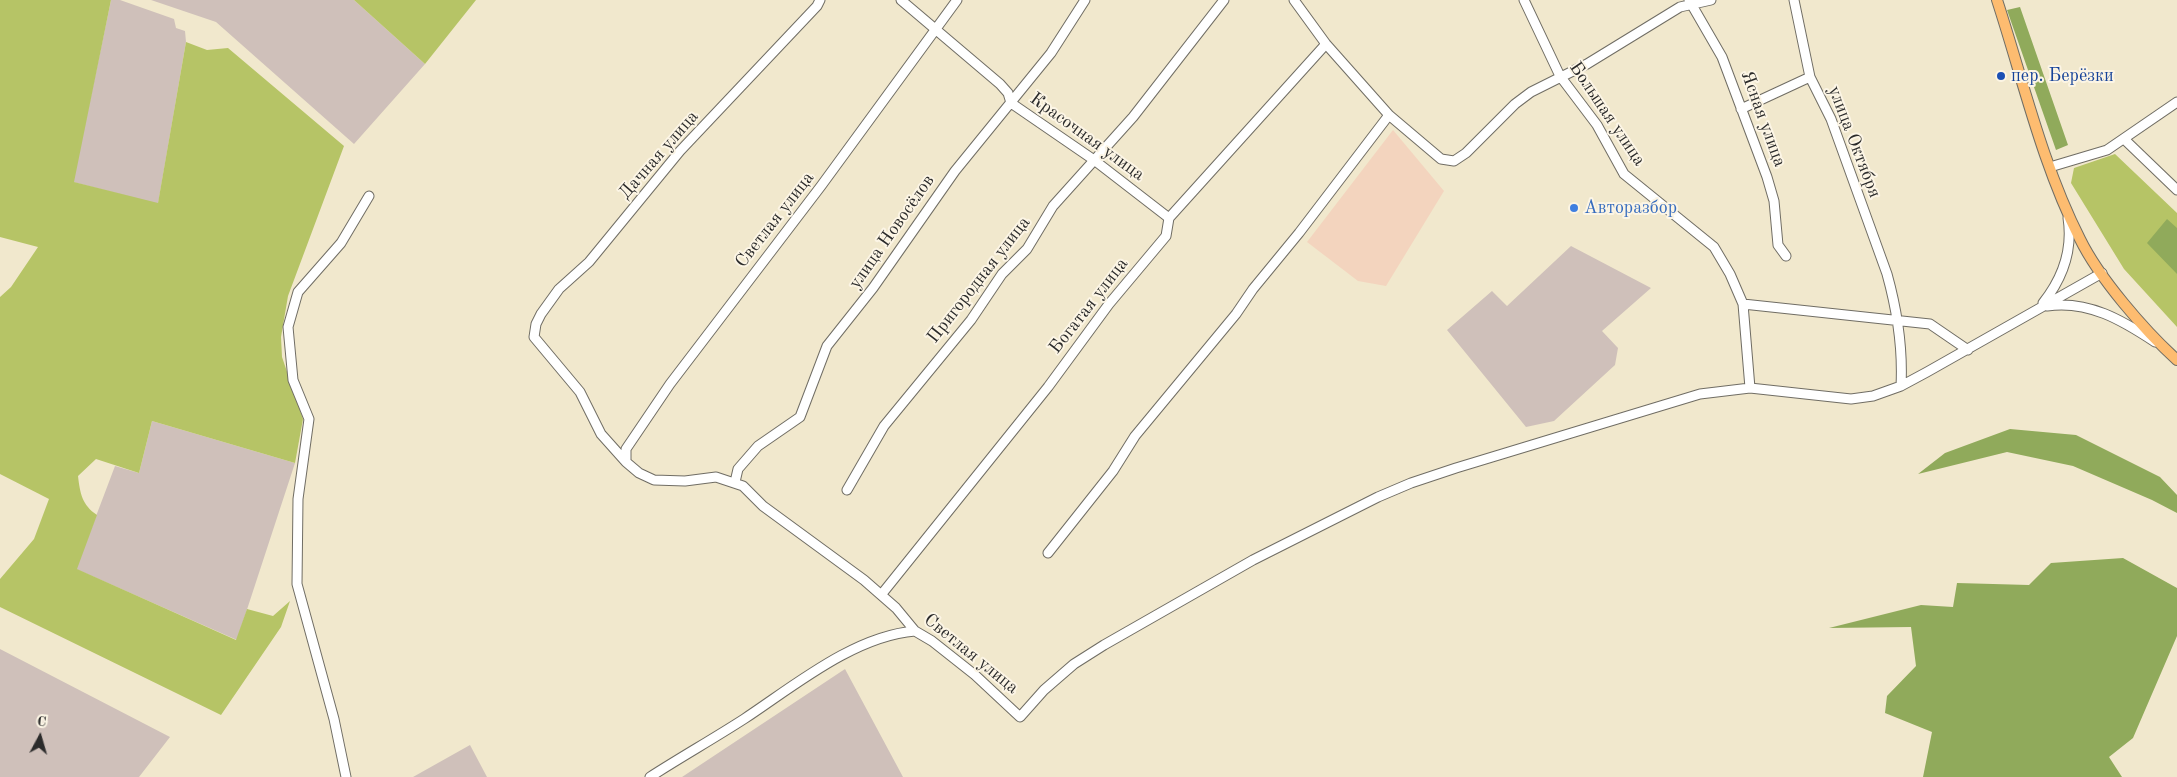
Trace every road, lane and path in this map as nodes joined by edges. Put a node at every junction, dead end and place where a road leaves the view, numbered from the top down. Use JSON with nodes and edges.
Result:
{"nodes":[{"id":1,"x":820,"y":0,"type":"edge"},
{"id":2,"x":901,"y":0,"type":"edge"},
{"id":3,"x":957,"y":0,"type":"edge"},
{"id":4,"x":1084,"y":0,"type":"edge"},
{"id":5,"x":1224,"y":0,"type":"edge"},
{"id":6,"x":1294,"y":0,"type":"edge"},
{"id":7,"x":1524,"y":0,"type":"edge"},
{"id":8,"x":1711,"y":0,"type":"edge"},
{"id":9,"x":1794,"y":0,"type":"edge"},
{"id":10,"x":1997,"y":0,"type":"edge"},
{"id":11,"x":1690,"y":2,"type":"edge"},
{"id":12,"x":935,"y":31,"type":"junction"},
{"id":13,"x":1326,"y":44,"type":"junction"},
{"id":14,"x":1560,"y":76,"type":"junction"},
{"id":15,"x":1810,"y":77,"type":"junction"},
{"id":16,"x":2177,"y":102,"type":"edge"},
{"id":17,"x":1011,"y":103,"type":"junction"},
{"id":18,"x":1741,"y":109,"type":"junction"},
{"id":19,"x":1388,"y":115,"type":"junction"},
{"id":20,"x":2124,"y":140,"type":"junction"},
{"id":21,"x":1094,"y":160,"type":"junction"},
{"id":22,"x":2050,"y":167,"type":"junction"},
{"id":23,"x":2177,"y":190,"type":"edge"},
{"id":24,"x":368,"y":196,"type":"dead end"},
{"id":25,"x":2066,"y":206,"type":"junction"},
{"id":26,"x":1169,"y":218,"type":"junction"},
{"id":27,"x":1786,"y":256,"type":"dead end"},
{"id":28,"x":2102,"y":273,"type":"junction"},
{"id":29,"x":1743,"y":304,"type":"junction"},
{"id":30,"x":2040,"y":308,"type":"junction"},
{"id":31,"x":1897,"y":320,"type":"junction"},
{"id":32,"x":534,"y":337,"type":"joint"},
{"id":33,"x":2164,"y":348,"type":"junction"},
{"id":34,"x":1968,"y":350,"type":"junction"},
{"id":35,"x":2177,"y":360,"type":"edge"},
{"id":36,"x":1901,"y":386,"type":"junction"},
{"id":37,"x":1750,"y":388,"type":"junction"},
{"id":38,"x":626,"y":462,"type":"junction"},
{"id":39,"x":735,"y":482,"type":"junction"},
{"id":40,"x":847,"y":490,"type":"dead end"},
{"id":41,"x":1048,"y":553,"type":"dead end"},
{"id":42,"x":881,"y":595,"type":"junction"},
{"id":43,"x":915,"y":631,"type":"junction"},
{"id":44,"x":346,"y":777,"type":"edge"},
{"id":45,"x":650,"y":777,"type":"edge"}],
"edges":[{"from":1,"to":32,"type":"street","name":"Дачная улица"},
{"from":2,"to":12,"type":"street","name":"Красочная улица"},
{"from":3,"to":12,"type":"street","name":"Светлая улица"},
{"from":4,"to":17,"type":"street","name":"улица Новосёлов"},
{"from":5,"to":21,"type":"street","name":"Пригородная улица"},
{"from":6,"to":13,"type":"street"},
{"from":7,"to":14,"type":"street","name":"Большая улица"},
{"from":8,"to":11,"type":"street"},
{"from":9,"to":15,"type":"street","name":"улица Октября"},
{"from":10,"to":22,"type":"main road"},
{"from":11,"to":14,"type":"street"},
{"from":11,"to":18,"type":"street","name":"Ясная улица"},
{"from":12,"to":17,"type":"street","name":"Красочная улица"},
{"from":12,"to":38,"type":"street","name":"Светлая улица"},
{"from":13,"to":19,"type":"street"},
{"from":13,"to":26,"type":"street","name":"Богатая улица"},
{"from":14,"to":19,"type":"street"},
{"from":14,"to":29,"type":"street","name":"Большая улица"},
{"from":15,"to":18,"type":"street"},
{"from":15,"to":31,"type":"street","name":"улица Октября"},
{"from":16,"to":20,"type":"street"},
{"from":17,"to":21,"type":"street","name":"Красочная улица"},
{"from":17,"to":39,"type":"street","name":"улица Новосёлов"},
{"from":18,"to":27,"type":"street","name":"Ясная улица"},
{"from":19,"to":41,"type":"street"},
{"from":20,"to":22,"type":"street"},
{"from":20,"to":23,"type":"street"},
{"from":21,"to":26,"type":"street","name":"Красочная улица"},
{"from":21,"to":40,"type":"street","name":"Пригородная улица"},
{"from":22,"to":25,"type":"main road"},
{"from":24,"to":44,"type":"street"},
{"from":25,"to":28,"type":"main road"},
{"from":25,"to":30,"type":"street"},
{"from":26,"to":42,"type":"street","name":"Богатая улица"},
{"from":28,"to":30,"type":"street"},
{"from":28,"to":33,"type":"main road"},
{"from":29,"to":31,"type":"street"},
{"from":29,"to":37,"type":"street","name":"Большая улица"},
{"from":30,"to":33,"type":"street"},
{"from":30,"to":34,"type":"street"},
{"from":31,"to":34,"type":"street"},
{"from":31,"to":36,"type":"street","name":"улица Октября"},
{"from":32,"to":38,"type":"street","name":"Светлая улица"},
{"from":33,"to":35,"type":"main road"},
{"from":34,"to":36,"type":"street"},
{"from":36,"to":37,"type":"street"},
{"from":37,"to":43,"type":"street","name":"Светлая улица"},
{"from":38,"to":39,"type":"street","name":"Светлая улица"},
{"from":39,"to":42,"type":"street","name":"Светлая улица"},
{"from":42,"to":43,"type":"street","name":"Светлая улица"},
{"from":43,"to":45,"type":"street"}]}
